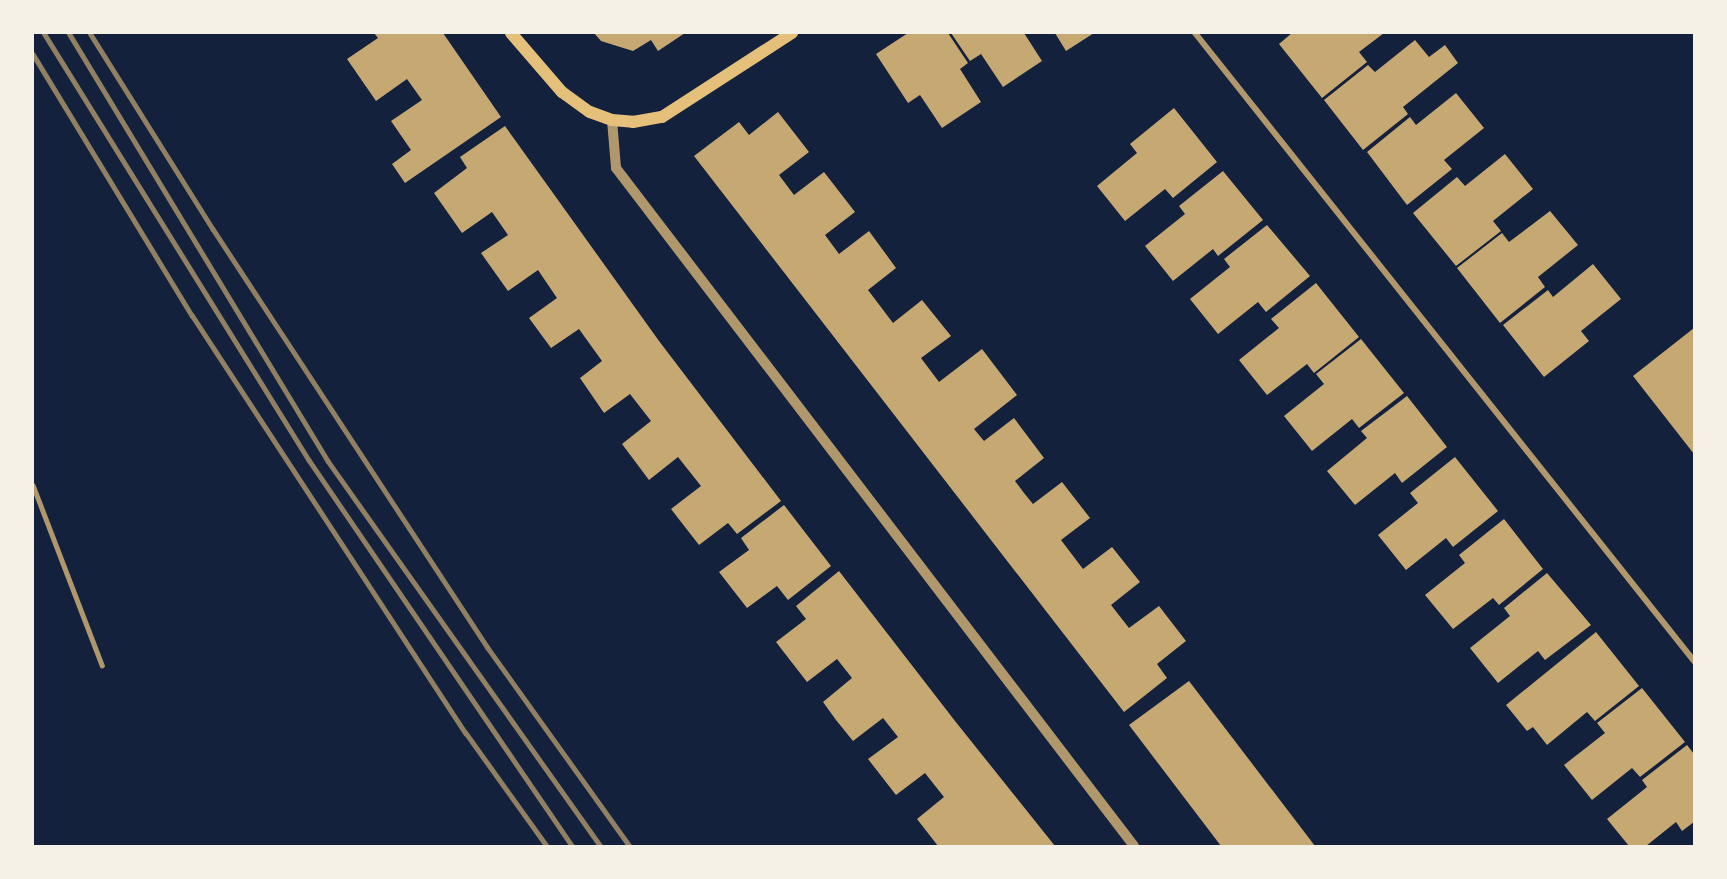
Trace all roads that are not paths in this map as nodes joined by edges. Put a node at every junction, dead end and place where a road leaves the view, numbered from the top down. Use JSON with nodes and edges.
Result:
{"nodes":[{"id":1,"x":511,"y":33,"type":"edge"},
{"id":2,"x":792,"y":33,"type":"edge"},
{"id":3,"x":1195,"y":33,"type":"edge"},
{"id":4,"x":612,"y":120,"type":"junction"},
{"id":5,"x":33,"y":485,"type":"edge"},
{"id":6,"x":1694,"y":660,"type":"edge"},
{"id":7,"x":102,"y":665,"type":"dead end"},
{"id":8,"x":1134,"y":846,"type":"edge"}],
"edges":[{"from":1,"to":4,"type":"main road"},
{"from":2,"to":4,"type":"main road"},
{"from":3,"to":6,"type":"street"},
{"from":4,"to":8,"type":"street"},
{"from":5,"to":7,"type":"lane"}]}
